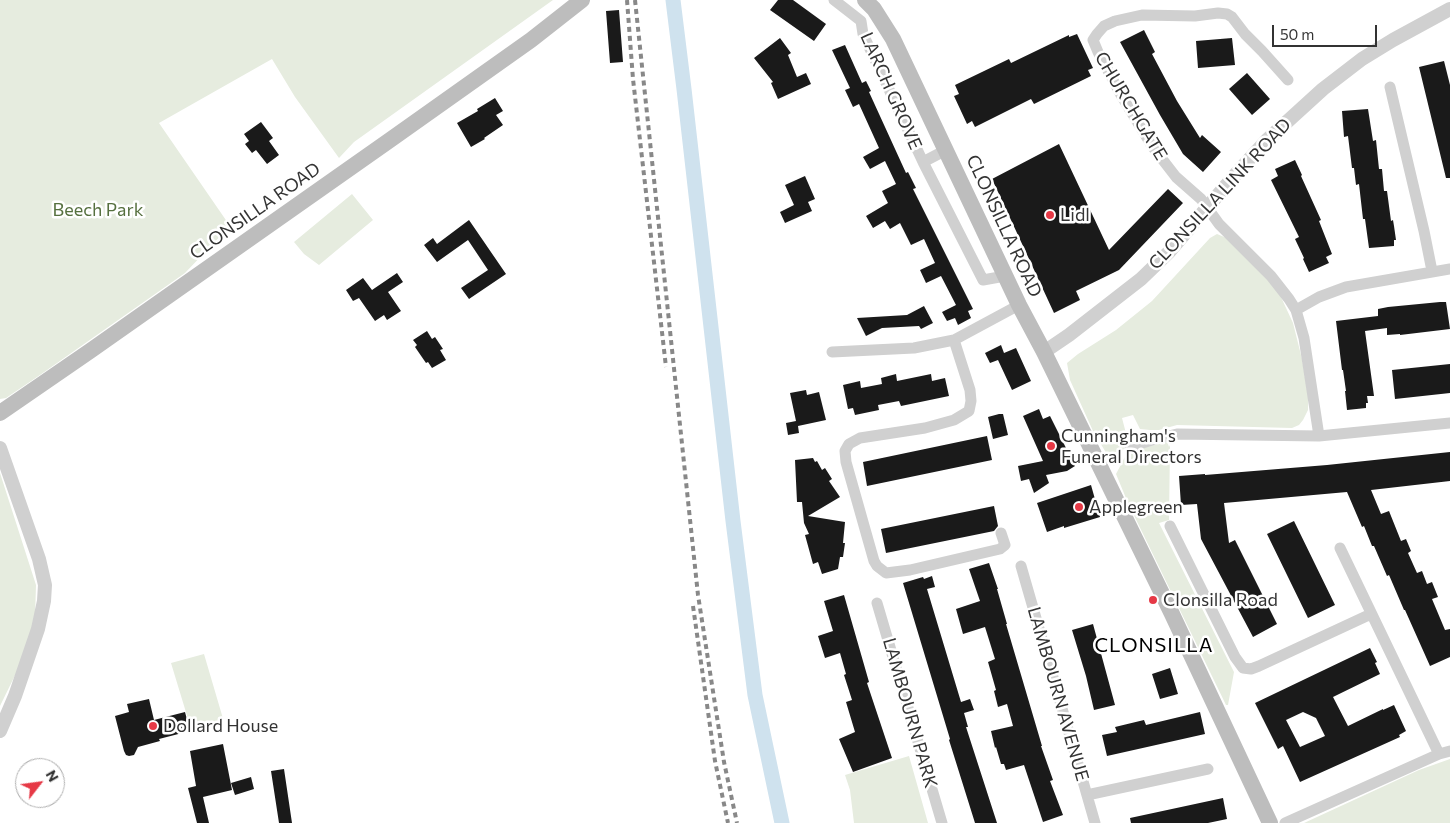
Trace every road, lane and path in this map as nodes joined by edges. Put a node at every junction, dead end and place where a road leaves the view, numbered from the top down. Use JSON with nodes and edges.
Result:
{"nodes":[{"id":1,"x":582,"y":0,"type":"edge"},
{"id":2,"x":834,"y":0,"type":"edge"},
{"id":3,"x":868,"y":3,"type":"edge"},
{"id":4,"x":1450,"y":9,"type":"edge"},
{"id":5,"x":861,"y":21,"type":"junction"},
{"id":6,"x":1288,"y":80,"type":"dead end"},
{"id":7,"x":1390,"y":87,"type":"dead end"},
{"id":8,"x":946,"y":150,"type":"junction"},
{"id":9,"x":923,"y":162,"type":"junction"},
{"id":10,"x":1208,"y":208,"type":"junction"},
{"id":11,"x":1450,"y":269,"type":"edge"},
{"id":12,"x":1432,"y":271,"type":"junction"},
{"id":13,"x":1005,"y":276,"type":"junction"},
{"id":14,"x":1019,"y":305,"type":"junction"},
{"id":15,"x":1296,"y":310,"type":"junction"},
{"id":16,"x":954,"y":340,"type":"junction"},
{"id":17,"x":832,"y":352,"type":"dead end"},
{"id":18,"x":1044,"y":352,"type":"junction"},
{"id":19,"x":0,"y":413,"type":"edge"},
{"id":20,"x":1450,"y":423,"type":"edge"},
{"id":21,"x":1319,"y":436,"type":"junction"},
{"id":22,"x":1130,"y":447,"type":"dead end"},
{"id":23,"x":0,"y":448,"type":"edge"},
{"id":24,"x":1170,"y":526,"type":"dead end"},
{"id":25,"x":1001,"y":533,"type":"dead end"},
{"id":26,"x":1340,"y":548,"type":"dead end"},
{"id":27,"x":1021,"y":566,"type":"dead end"},
{"id":28,"x":878,"y":603,"type":"dead end"},
{"id":29,"x":1371,"y":614,"type":"junction"},
{"id":30,"x":0,"y":731,"type":"edge"},
{"id":31,"x":1444,"y":752,"type":"edge"},
{"id":32,"x":1208,"y":768,"type":"dead end"},
{"id":33,"x":1086,"y":795,"type":"junction"},
{"id":34,"x":942,"y":823,"type":"edge"},
{"id":35,"x":1095,"y":823,"type":"edge"},
{"id":36,"x":1270,"y":823,"type":"edge"},
{"id":37,"x":1285,"y":823,"type":"edge"}],
"edges":[{"from":1,"to":19,"type":"main road","name":"CLONSILLA ROAD"},
{"from":2,"to":5,"type":"street","name":"LARCH GROVE"},
{"from":3,"to":5,"type":"street","name":"LARCH GROVE"},
{"from":3,"to":8,"type":"main road","name":"CLONSILLA ROAD"},
{"from":4,"to":10,"type":"street","name":"CLONSILLA LINK ROAD"},
{"from":5,"to":9,"type":"street","name":"LARCH GROVE"},
{"from":6,"to":10,"type":"street","name":"CHURCHGATE"},
{"from":7,"to":12,"type":"street"},
{"from":8,"to":9,"type":"street","name":"LARCH GROVE"},
{"from":8,"to":13,"type":"main road","name":"CLONSILLA ROAD"},
{"from":9,"to":13,"type":"street","name":"LARCH GROVE"},
{"from":10,"to":15,"type":"street"},
{"from":10,"to":18,"type":"street","name":"CLONSILLA LINK ROAD"},
{"from":11,"to":12,"type":"street"},
{"from":12,"to":15,"type":"street"},
{"from":13,"to":14,"type":"main road","name":"CLONSILLA ROAD"},
{"from":14,"to":16,"type":"street"},
{"from":14,"to":18,"type":"main road","name":"CLONSILLA ROAD"},
{"from":15,"to":21,"type":"street"},
{"from":16,"to":17,"type":"street"},
{"from":16,"to":25,"type":"street"},
{"from":18,"to":36,"type":"main road","name":"CLONSILLA ROAD"},
{"from":20,"to":21,"type":"street"},
{"from":21,"to":22,"type":"street"},
{"from":23,"to":30,"type":"street"},
{"from":24,"to":29,"type":"street"},
{"from":26,"to":29,"type":"street"},
{"from":27,"to":33,"type":"street","name":"LAMBOURN AVENUE"},
{"from":28,"to":34,"type":"street","name":"LAMBOURN PARK"},
{"from":29,"to":31,"type":"street"},
{"from":31,"to":37,"type":"street"},
{"from":32,"to":33,"type":"street"},
{"from":33,"to":35,"type":"street","name":"LAMBOURN AVENUE"}]}
